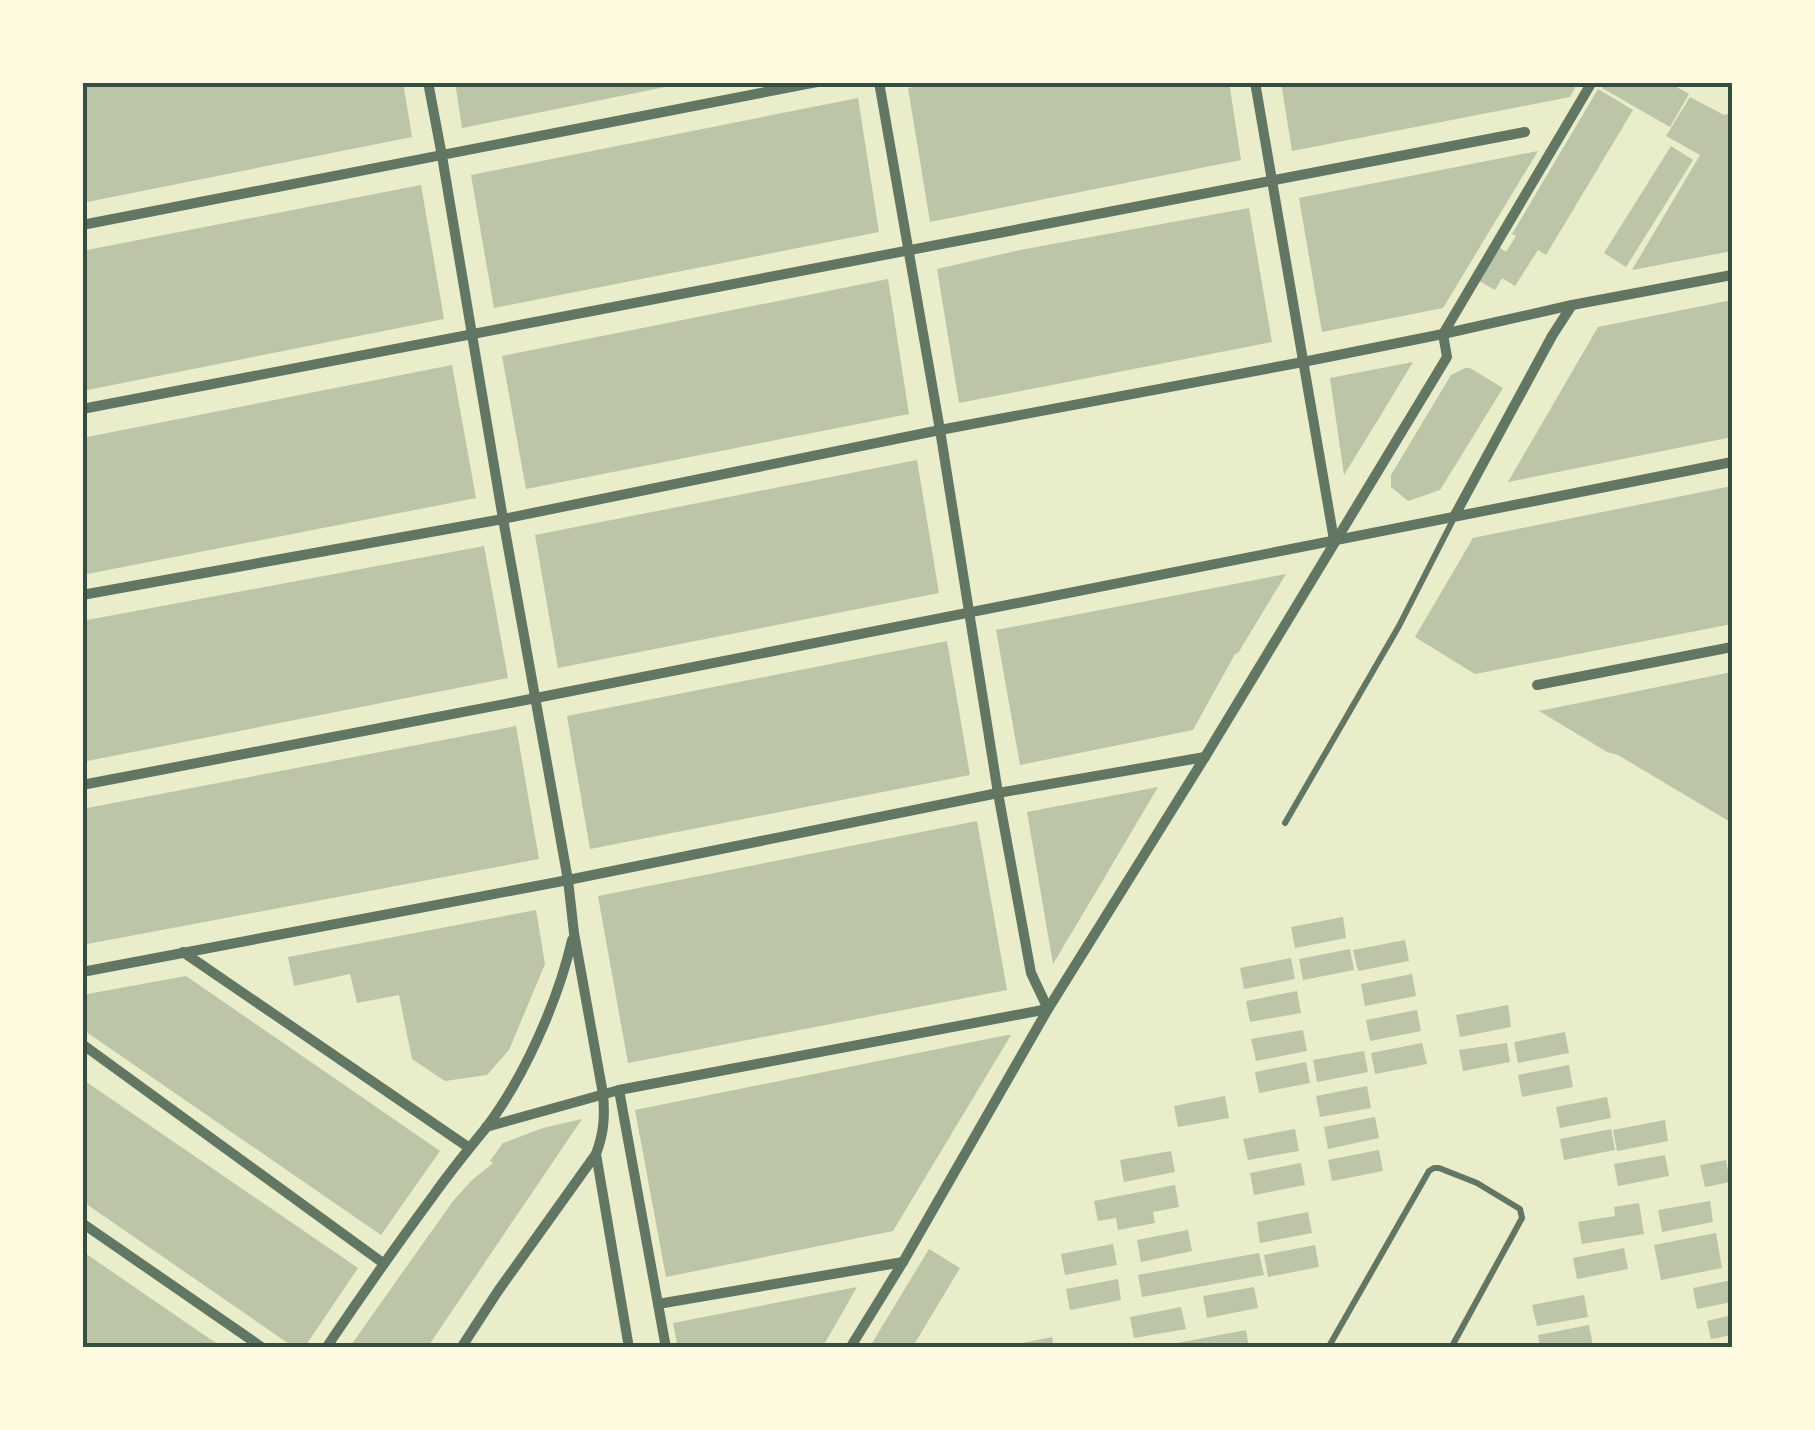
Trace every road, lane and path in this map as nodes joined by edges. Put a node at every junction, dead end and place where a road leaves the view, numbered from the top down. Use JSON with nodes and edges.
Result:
{"nodes":[{"id":1,"x":428,"y":82,"type":"edge"},
{"id":2,"x":817,"y":82,"type":"edge"},
{"id":3,"x":879,"y":82,"type":"edge"},
{"id":4,"x":1255,"y":82,"type":"edge"},
{"id":5,"x":1592,"y":82,"type":"edge"},
{"id":6,"x":1526,"y":132,"type":"dead end"},
{"id":7,"x":442,"y":156,"type":"junction"},
{"id":8,"x":1272,"y":182,"type":"junction"},
{"id":9,"x":82,"y":225,"type":"edge"},
{"id":10,"x":908,"y":252,"type":"junction"},
{"id":11,"x":1732,"y":274,"type":"edge"},
{"id":12,"x":1572,"y":304,"type":"junction"},
{"id":13,"x":472,"y":334,"type":"junction"},
{"id":14,"x":1442,"y":334,"type":"junction"},
{"id":15,"x":1303,"y":362,"type":"junction"},
{"id":16,"x":82,"y":410,"type":"edge"},
{"id":17,"x":940,"y":430,"type":"junction"},
{"id":18,"x":1732,"y":462,"type":"edge"},
{"id":19,"x":1455,"y":515,"type":"junction"},
{"id":20,"x":502,"y":519,"type":"junction"},
{"id":21,"x":1334,"y":540,"type":"junction"},
{"id":22,"x":82,"y":596,"type":"edge"},
{"id":23,"x":969,"y":612,"type":"junction"},
{"id":24,"x":1732,"y":647,"type":"edge"},
{"id":25,"x":1537,"y":685,"type":"dead end"},
{"id":26,"x":536,"y":698,"type":"junction"},
{"id":27,"x":1204,"y":757,"type":"junction"},
{"id":28,"x":82,"y":786,"type":"edge"},
{"id":29,"x":998,"y":793,"type":"junction"},
{"id":30,"x":1285,"y":823,"type":"dead end"},
{"id":31,"x":568,"y":880,"type":"junction"},
{"id":32,"x":574,"y":932,"type":"junction"},
{"id":33,"x":184,"y":952,"type":"junction"},
{"id":34,"x":82,"y":972,"type":"edge"},
{"id":35,"x":1048,"y":1009,"type":"junction"},
{"id":36,"x":82,"y":1044,"type":"edge"},
{"id":37,"x":619,"y":1090,"type":"junction"},
{"id":38,"x":602,"y":1094,"type":"junction"},
{"id":39,"x":486,"y":1128,"type":"junction"},
{"id":40,"x":468,"y":1146,"type":"junction"},
{"id":41,"x":596,"y":1154,"type":"junction"},
{"id":42,"x":82,"y":1223,"type":"edge"},
{"id":43,"x":903,"y":1262,"type":"junction"},
{"id":44,"x":383,"y":1264,"type":"junction"},
{"id":45,"x":658,"y":1304,"type":"junction"},
{"id":46,"x":263,"y":1348,"type":"edge"},
{"id":47,"x":326,"y":1348,"type":"edge"},
{"id":48,"x":461,"y":1348,"type":"edge"},
{"id":49,"x":629,"y":1348,"type":"edge"},
{"id":50,"x":666,"y":1348,"type":"edge"},
{"id":51,"x":850,"y":1348,"type":"edge"},
{"id":52,"x":1328,"y":1348,"type":"edge"},
{"id":53,"x":1450,"y":1348,"type":"edge"}],
"edges":[{"from":1,"to":7,"type":"street"},
{"from":2,"to":7,"type":"street"},
{"from":3,"to":10,"type":"street"},
{"from":4,"to":8,"type":"street"},
{"from":5,"to":14,"type":"street"},
{"from":6,"to":8,"type":"street"},
{"from":7,"to":9,"type":"street"},
{"from":7,"to":13,"type":"street"},
{"from":8,"to":10,"type":"street"},
{"from":8,"to":15,"type":"street"},
{"from":10,"to":13,"type":"street"},
{"from":10,"to":17,"type":"street"},
{"from":11,"to":12,"type":"street"},
{"from":12,"to":14,"type":"street"},
{"from":12,"to":19,"type":"street"},
{"from":13,"to":16,"type":"street"},
{"from":13,"to":20,"type":"street"},
{"from":14,"to":15,"type":"street"},
{"from":14,"to":21,"type":"street"},
{"from":15,"to":17,"type":"street"},
{"from":15,"to":21,"type":"street"},
{"from":17,"to":20,"type":"street"},
{"from":17,"to":23,"type":"street"},
{"from":18,"to":19,"type":"street"},
{"from":19,"to":21,"type":"street"},
{"from":19,"to":30,"type":"lane"},
{"from":20,"to":22,"type":"street"},
{"from":20,"to":26,"type":"street"},
{"from":21,"to":23,"type":"street"},
{"from":21,"to":27,"type":"street"},
{"from":23,"to":26,"type":"street"},
{"from":23,"to":29,"type":"street"},
{"from":24,"to":25,"type":"street"},
{"from":26,"to":28,"type":"street"},
{"from":26,"to":31,"type":"street"},
{"from":27,"to":29,"type":"street"},
{"from":27,"to":35,"type":"street"},
{"from":29,"to":31,"type":"street"},
{"from":29,"to":35,"type":"street"},
{"from":31,"to":32,"type":"street"},
{"from":31,"to":33,"type":"street"},
{"from":32,"to":38,"type":"street"},
{"from":32,"to":39,"type":"street"},
{"from":33,"to":34,"type":"street"},
{"from":33,"to":40,"type":"street"},
{"from":35,"to":37,"type":"street"},
{"from":35,"to":43,"type":"street"},
{"from":36,"to":44,"type":"street"},
{"from":37,"to":38,"type":"street"},
{"from":37,"to":45,"type":"street"},
{"from":38,"to":39,"type":"street"},
{"from":38,"to":41,"type":"street"},
{"from":39,"to":40,"type":"street"},
{"from":40,"to":44,"type":"street"},
{"from":41,"to":48,"type":"street"},
{"from":41,"to":49,"type":"street"},
{"from":42,"to":46,"type":"street"},
{"from":43,"to":45,"type":"street"},
{"from":43,"to":51,"type":"street"},
{"from":44,"to":47,"type":"street"},
{"from":45,"to":50,"type":"street"},
{"from":52,"to":53,"type":"lane"}]}
